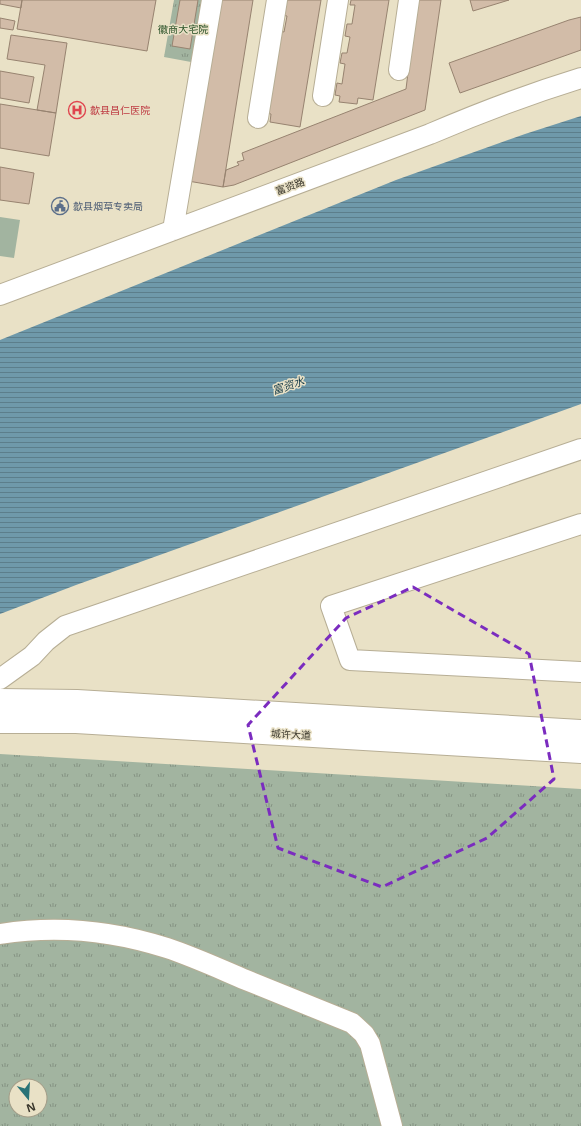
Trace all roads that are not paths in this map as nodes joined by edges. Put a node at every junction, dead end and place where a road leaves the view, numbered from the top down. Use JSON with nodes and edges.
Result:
{"nodes":[{"id":1,"x":212,"y":0,"type":"edge"},
{"id":2,"x":277,"y":0,"type":"edge"},
{"id":3,"x":338,"y":0,"type":"edge"},
{"id":4,"x":409,"y":0,"type":"edge"},
{"id":5,"x":399,"y":70,"type":"dead end"},
{"id":6,"x":581,"y":78,"type":"edge"},
{"id":7,"x":323,"y":96,"type":"dead end"},
{"id":8,"x":258,"y":118,"type":"dead end"},
{"id":9,"x":173,"y":230,"type":"junction"},
{"id":10,"x":0,"y":295,"type":"edge"},
{"id":11,"x":581,"y":449,"type":"edge"},
{"id":12,"x":581,"y":524,"type":"edge"},
{"id":13,"x":581,"y":672,"type":"edge"},
{"id":14,"x":0,"y":679,"type":"edge"},
{"id":15,"x":0,"y":700,"type":"edge"},
{"id":16,"x":0,"y":722,"type":"edge"},
{"id":17,"x":581,"y":731,"type":"edge"},
{"id":18,"x":581,"y":752,"type":"edge"},
{"id":19,"x":0,"y":934,"type":"edge"},
{"id":20,"x":392,"y":1126,"type":"edge"}],
"edges":[{"from":1,"to":9,"type":"street"},
{"from":2,"to":8,"type":"street"},
{"from":3,"to":7,"type":"street"},
{"from":4,"to":5,"type":"street"},
{"from":6,"to":9,"type":"street","name":"富资路"},
{"from":9,"to":10,"type":"street","name":"富资路"},
{"from":11,"to":14,"type":"street"},
{"from":12,"to":13,"type":"street"},
{"from":15,"to":17,"type":"main road","name":"城许大道"},
{"from":16,"to":18,"type":"main road","name":"城许大道"},
{"from":19,"to":20,"type":"street"}]}
